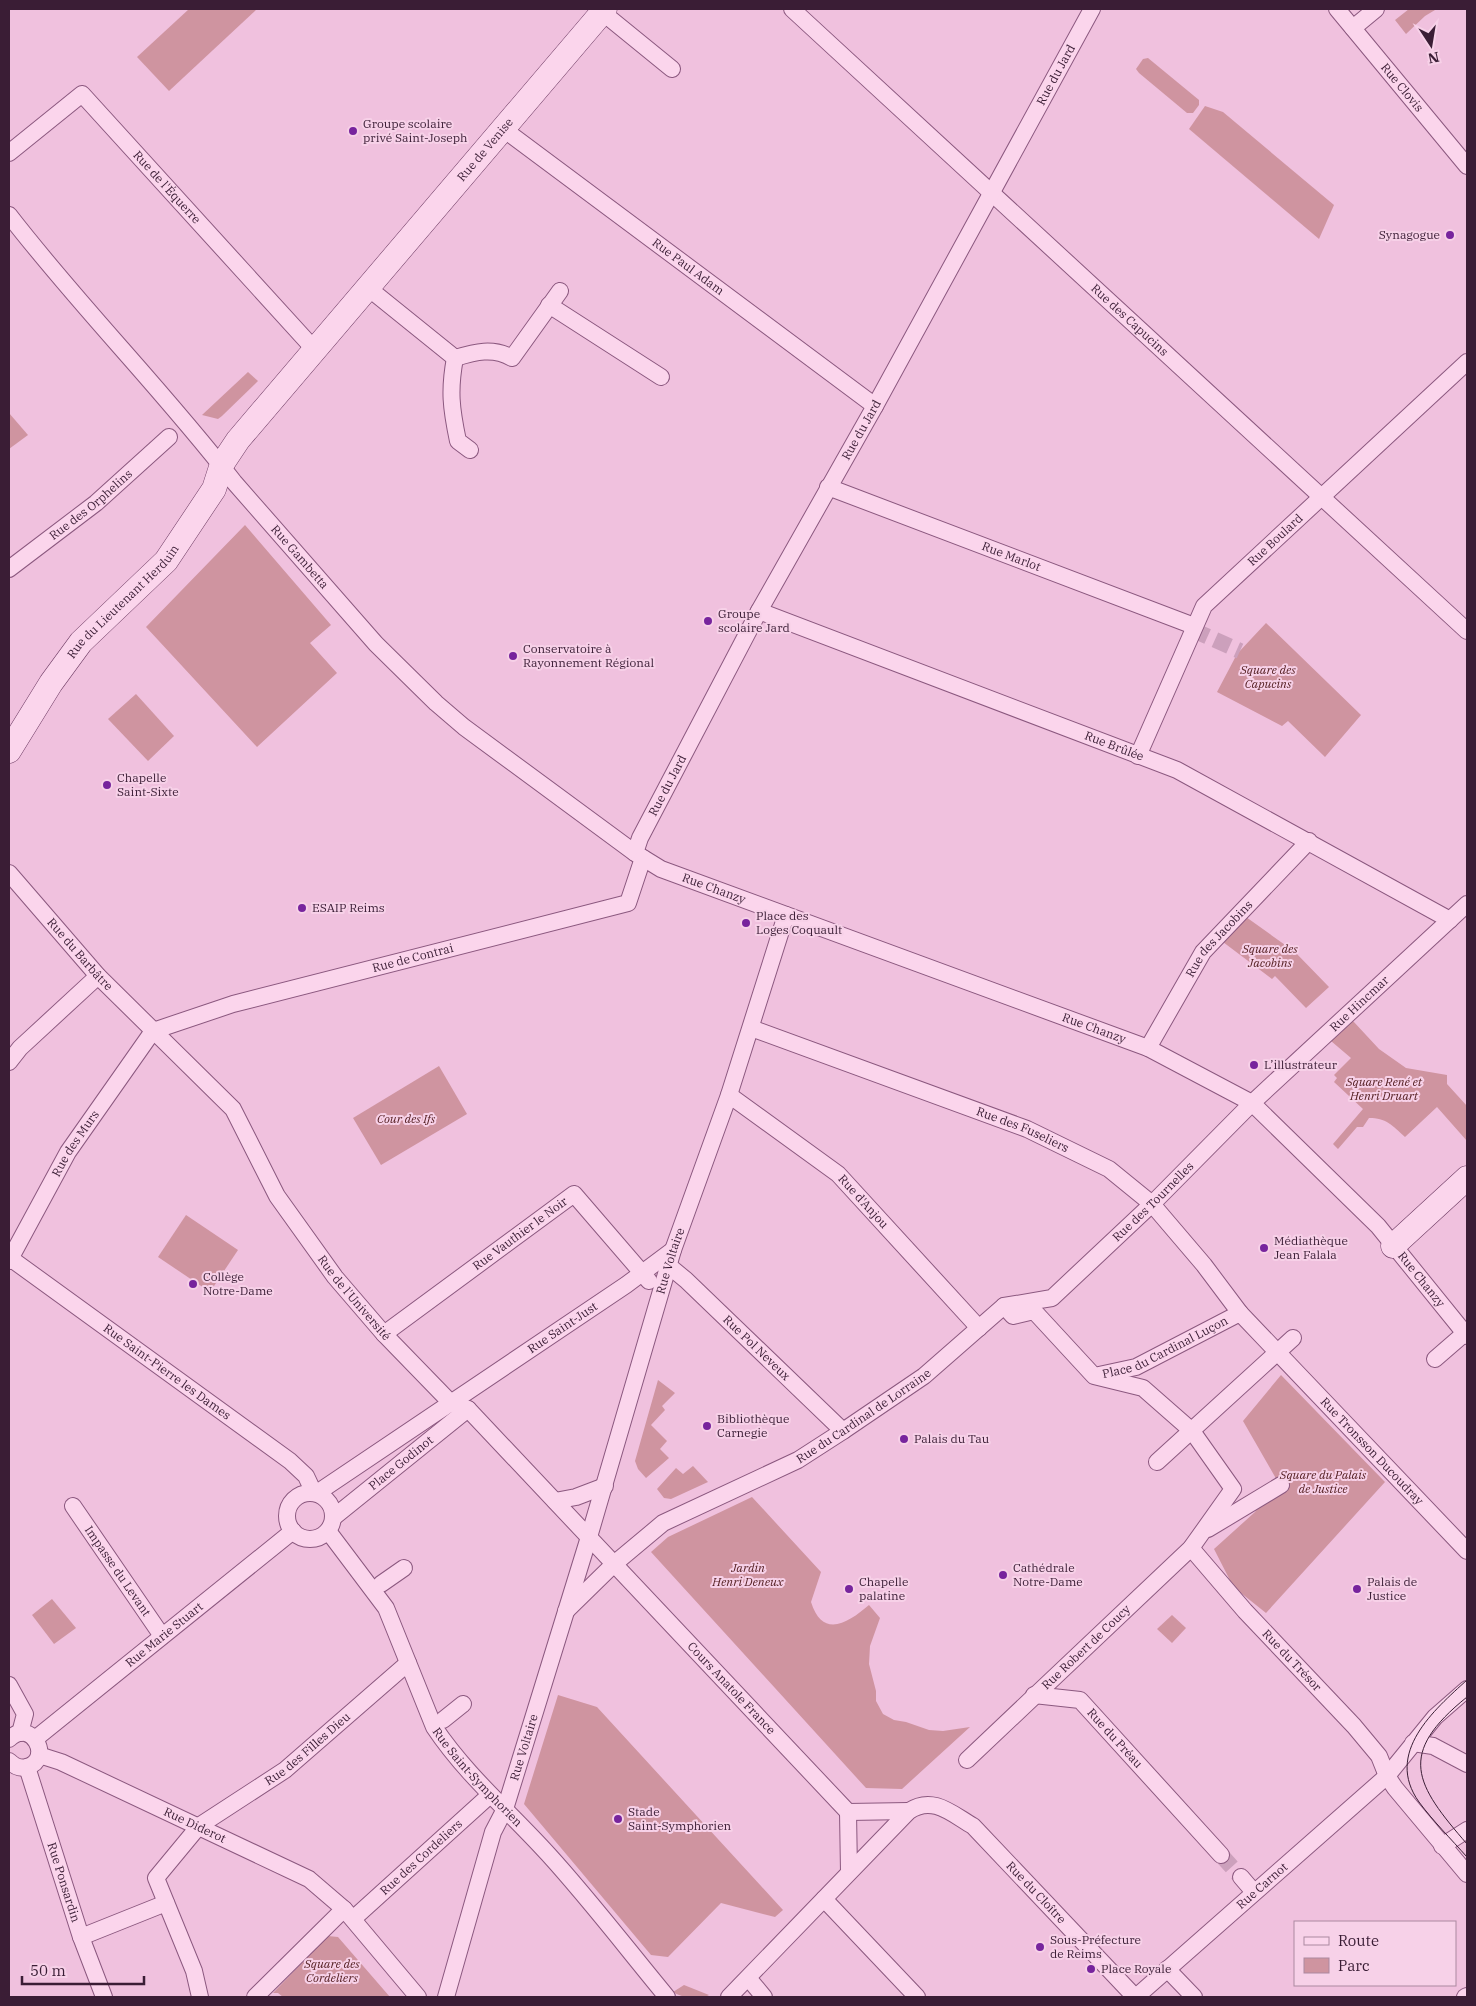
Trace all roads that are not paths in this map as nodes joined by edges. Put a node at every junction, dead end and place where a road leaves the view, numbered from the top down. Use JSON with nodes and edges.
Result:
{"nodes":[{"id":1,"x":792,"y":9,"type":"edge"},
{"id":2,"x":1092,"y":9,"type":"edge"},
{"id":3,"x":1337,"y":9,"type":"edge"},
{"id":4,"x":1376,"y":9,"type":"edge"},
{"id":5,"x":604,"y":10,"type":"edge"},
{"id":6,"x":1353,"y":28,"type":"junction"},
{"id":7,"x":672,"y":69,"type":"dead end"},
{"id":8,"x":502,"y":128,"type":"junction"},
{"id":9,"x":9,"y":153,"type":"edge"},
{"id":10,"x":1467,"y":166,"type":"edge"},
{"id":11,"x":991,"y":192,"type":"junction"},
{"id":12,"x":9,"y":215,"type":"edge"},
{"id":13,"x":367,"y":287,"type":"junction"},
{"id":14,"x":560,"y":291,"type":"dead end"},
{"id":15,"x":549,"y":305,"type":"junction"},
{"id":16,"x":314,"y":349,"type":"junction"},
{"id":17,"x":455,"y":358,"type":"junction"},
{"id":18,"x":1467,"y":362,"type":"edge"},
{"id":19,"x":661,"y":377,"type":"dead end"},
{"id":20,"x":875,"y":406,"type":"junction"},
{"id":21,"x":169,"y":437,"type":"dead end"},
{"id":22,"x":470,"y":450,"type":"dead end"},
{"id":23,"x":227,"y":458,"type":"junction"},
{"id":24,"x":828,"y":487,"type":"junction"},
{"id":25,"x":1324,"y":497,"type":"junction"},
{"id":26,"x":9,"y":569,"type":"edge"},
{"id":27,"x":759,"y":611,"type":"junction"},
{"id":28,"x":1194,"y":626,"type":"junction"},
{"id":29,"x":1467,"y":631,"type":"edge"},
{"id":30,"x":9,"y":750,"type":"edge"},
{"id":31,"x":1138,"y":756,"type":"junction"},
{"id":32,"x":1309,"y":841,"type":"junction"},
{"id":33,"x":639,"y":855,"type":"junction"},
{"id":34,"x":9,"y":874,"type":"edge"},
{"id":35,"x":1467,"y":904,"type":"edge"},
{"id":36,"x":786,"y":915,"type":"junction"},
{"id":37,"x":1450,"y":920,"type":"junction"},
{"id":38,"x":98,"y":976,"type":"junction"},
{"id":39,"x":751,"y":1028,"type":"junction"},
{"id":40,"x":153,"y":1032,"type":"junction"},
{"id":41,"x":1148,"y":1048,"type":"junction"},
{"id":42,"x":9,"y":1062,"type":"edge"},
{"id":43,"x":730,"y":1095,"type":"junction"},
{"id":44,"x":1252,"y":1104,"type":"junction"},
{"id":45,"x":1467,"y":1178,"type":"edge"},
{"id":46,"x":1152,"y":1204,"type":"junction"},
{"id":47,"x":1393,"y":1246,"type":"junction"},
{"id":48,"x":671,"y":1258,"type":"junction"},
{"id":49,"x":10,"y":1260,"type":"edge"},
{"id":50,"x":644,"y":1274,"type":"junction"},
{"id":51,"x":660,"y":1294,"type":"junction"},
{"id":52,"x":1004,"y":1306,"type":"junction"},
{"id":53,"x":1240,"y":1313,"type":"junction"},
{"id":54,"x":979,"y":1328,"type":"junction"},
{"id":55,"x":384,"y":1334,"type":"junction"},
{"id":56,"x":1466,"y":1335,"type":"edge"},
{"id":57,"x":1293,"y":1338,"type":"dead end"},
{"id":58,"x":1277,"y":1352,"type":"junction"},
{"id":59,"x":1435,"y":1359,"type":"dead end"},
{"id":60,"x":1094,"y":1376,"type":"junction"},
{"id":61,"x":451,"y":1403,"type":"junction"},
{"id":62,"x":468,"y":1409,"type":"junction"},
{"id":63,"x":1192,"y":1430,"type":"junction"},
{"id":64,"x":843,"y":1431,"type":"junction"},
{"id":65,"x":1157,"y":1462,"type":"dead end"},
{"id":66,"x":1281,"y":1485,"type":"dead end"},
{"id":67,"x":604,"y":1486,"type":"junction"},
{"id":68,"x":315,"y":1493,"type":"junction"},
{"id":69,"x":555,"y":1501,"type":"junction"},
{"id":70,"x":73,"y":1506,"type":"dead end"},
{"id":71,"x":331,"y":1524,"type":"junction"},
{"id":72,"x":292,"y":1530,"type":"junction"},
{"id":73,"x":1202,"y":1533,"type":"junction"},
{"id":74,"x":589,"y":1538,"type":"junction"},
{"id":75,"x":1191,"y":1548,"type":"junction"},
{"id":76,"x":1467,"y":1551,"type":"edge"},
{"id":77,"x":614,"y":1564,"type":"junction"},
{"id":78,"x":404,"y":1568,"type":"dead end"},
{"id":79,"x":381,"y":1584,"type":"dead end"},
{"id":80,"x":566,"y":1611,"type":"junction"},
{"id":81,"x":162,"y":1636,"type":"junction"},
{"id":82,"x":408,"y":1663,"type":"junction"},
{"id":83,"x":9,"y":1685,"type":"edge"},
{"id":84,"x":1467,"y":1689,"type":"edge"},
{"id":85,"x":1034,"y":1695,"type":"junction"},
{"id":86,"x":463,"y":1704,"type":"dead end"},
{"id":87,"x":443,"y":1720,"type":"dead end"},
{"id":88,"x":14,"y":1736,"type":"edge"},
{"id":89,"x":35,"y":1739,"type":"junction"},
{"id":90,"x":1413,"y":1743,"type":"junction"},
{"id":91,"x":39,"y":1755,"type":"junction"},
{"id":92,"x":967,"y":1760,"type":"dead end"},
{"id":93,"x":9,"y":1762,"type":"edge"},
{"id":94,"x":1467,"y":1764,"type":"edge"},
{"id":95,"x":27,"y":1767,"type":"junction"},
{"id":96,"x":1387,"y":1776,"type":"junction"},
{"id":97,"x":490,"y":1795,"type":"junction"},
{"id":98,"x":505,"y":1809,"type":"junction"},
{"id":99,"x":848,"y":1812,"type":"junction"},
{"id":100,"x":909,"y":1812,"type":"junction"},
{"id":101,"x":199,"y":1826,"type":"junction"},
{"id":102,"x":1467,"y":1830,"type":"edge"},
{"id":103,"x":1442,"y":1846,"type":"junction"},
{"id":104,"x":1217,"y":1852,"type":"tunnel mouth"},
{"id":105,"x":848,"y":1872,"type":"junction"},
{"id":106,"x":1467,"y":1874,"type":"edge"},
{"id":107,"x":1241,"y":1877,"type":"tunnel mouth"},
{"id":108,"x":1253,"y":1891,"type":"junction"},
{"id":109,"x":824,"y":1899,"type":"junction"},
{"id":110,"x":166,"y":1903,"type":"junction"},
{"id":111,"x":348,"y":1914,"type":"junction"},
{"id":112,"x":81,"y":1937,"type":"junction"},
{"id":113,"x":1167,"y":1969,"type":"junction"},
{"id":114,"x":749,"y":1979,"type":"junction"},
{"id":115,"x":104,"y":1997,"type":"edge"},
{"id":116,"x":200,"y":1997,"type":"edge"},
{"id":117,"x":255,"y":1997,"type":"edge"},
{"id":118,"x":418,"y":1997,"type":"edge"},
{"id":119,"x":446,"y":1997,"type":"edge"},
{"id":120,"x":667,"y":1997,"type":"edge"},
{"id":121,"x":730,"y":1997,"type":"edge"},
{"id":122,"x":764,"y":1997,"type":"edge"},
{"id":123,"x":917,"y":1997,"type":"edge"},
{"id":124,"x":1135,"y":1997,"type":"edge"},
{"id":125,"x":1194,"y":1997,"type":"edge"}],
"edges":[{"from":1,"to":11,"type":"street","name":"Rue des Capucins"},
{"from":2,"to":11,"type":"street","name":"Rue du Jard"},
{"from":3,"to":6,"type":"street","name":"Rue Clovis"},
{"from":4,"to":6,"type":"street"},
{"from":5,"to":7,"type":"street","name":"Rue de Venise"},
{"from":5,"to":8,"type":"street","name":"Rue de Venise"},
{"from":6,"to":10,"type":"street","name":"Rue Clovis"},
{"from":8,"to":13,"type":"street","name":"Rue de Venise"},
{"from":8,"to":20,"type":"street","name":"Rue Paul Adam"},
{"from":9,"to":16,"type":"street","name":"Rue de l'Équerre"},
{"from":11,"to":20,"type":"street","name":"Rue du Jard"},
{"from":11,"to":25,"type":"street","name":"Rue des Capucins"},
{"from":12,"to":23,"type":"street","name":"Rue Gambetta"},
{"from":13,"to":16,"type":"street","name":"Rue de Venise"},
{"from":13,"to":17,"type":"street"},
{"from":14,"to":15,"type":"street"},
{"from":15,"to":17,"type":"street"},
{"from":15,"to":19,"type":"street"},
{"from":16,"to":23,"type":"street","name":"Rue de Venise"},
{"from":17,"to":22,"type":"street"},
{"from":18,"to":25,"type":"street","name":"Rue Boulard"},
{"from":20,"to":24,"type":"street","name":"Rue du Jard"},
{"from":21,"to":26,"type":"street","name":"Rue des Orphelins"},
{"from":23,"to":30,"type":"street","name":"Rue du Lieutenant Herduin"},
{"from":23,"to":33,"type":"street","name":"Rue Gambetta"},
{"from":24,"to":27,"type":"street","name":"Rue du Jard"},
{"from":24,"to":28,"type":"street","name":"Rue Marlot"},
{"from":25,"to":28,"type":"street","name":"Rue Boulard"},
{"from":25,"to":29,"type":"street","name":"Rue des Capucins"},
{"from":27,"to":31,"type":"street","name":"Rue Brûlée"},
{"from":27,"to":33,"type":"street","name":"Rue du Jard"},
{"from":28,"to":31,"type":"street","name":"Rue Boulard"},
{"from":31,"to":32,"type":"street","name":"Rue Brûlée"},
{"from":32,"to":37,"type":"street","name":"Rue Brûlée"},
{"from":32,"to":41,"type":"street","name":"Rue des Jacobins"},
{"from":33,"to":36,"type":"street","name":"Rue Chanzy"},
{"from":33,"to":40,"type":"street","name":"Rue de Contrai"},
{"from":34,"to":38,"type":"street","name":"Rue du Barbâtre"},
{"from":35,"to":37,"type":"street","name":"Rue Hincmar"},
{"from":36,"to":39,"type":"street","name":"Rue Voltaire"},
{"from":36,"to":41,"type":"street","name":"Rue Chanzy"},
{"from":37,"to":44,"type":"street","name":"Rue Hincmar"},
{"from":38,"to":40,"type":"street","name":"Rue du Barbâtre"},
{"from":38,"to":42,"type":"street"},
{"from":39,"to":43,"type":"street","name":"Rue Voltaire"},
{"from":39,"to":46,"type":"street","name":"Rue des Fuseliers"},
{"from":40,"to":49,"type":"street","name":"Rue des Murs"},
{"from":40,"to":55,"type":"street","name":"Rue de l'Université"},
{"from":41,"to":44,"type":"street","name":"Rue Chanzy"},
{"from":43,"to":48,"type":"street","name":"Rue Voltaire"},
{"from":43,"to":54,"type":"street","name":"Rue d'Anjou"},
{"from":44,"to":46,"type":"street","name":"Rue des Tournelles"},
{"from":44,"to":47,"type":"street","name":"Rue Chanzy"},
{"from":45,"to":47,"type":"street"},
{"from":46,"to":52,"type":"street","name":"Rue des Tournelles"},
{"from":46,"to":53,"type":"street","name":"Rue des Fuseliers"},
{"from":47,"to":56,"type":"street","name":"Rue Chanzy"},
{"from":48,"to":50,"type":"street","name":"Rue Saint-Just"},
{"from":48,"to":51,"type":"street","name":"Rue Voltaire"},
{"from":48,"to":64,"type":"street","name":"Rue Pol Neveux"},
{"from":49,"to":68,"type":"street","name":"Rue Saint-Pierre les Dames"},
{"from":50,"to":51,"type":"street","name":"Rue Vauthier le Noir"},
{"from":50,"to":55,"type":"street","name":"Rue Vauthier le Noir"},
{"from":50,"to":61,"type":"street","name":"Rue Saint-Just"},
{"from":51,"to":67,"type":"street","name":"Rue Voltaire"},
{"from":52,"to":54,"type":"street","name":"Rue du Cardinal de Lorraine"},
{"from":52,"to":60,"type":"street","name":"Place du Cardinal Luçon"},
{"from":53,"to":58,"type":"street","name":"Place du Cardinal Luçon"},
{"from":53,"to":60,"type":"street","name":"Place du Cardinal Luçon"},
{"from":54,"to":64,"type":"street","name":"Rue du Cardinal de Lorraine"},
{"from":55,"to":61,"type":"street","name":"Rue de l'Université"},
{"from":56,"to":59,"type":"street"},
{"from":57,"to":58,"type":"street"},
{"from":58,"to":63,"type":"street"},
{"from":58,"to":76,"type":"street","name":"Rue Tronsson Ducoudray"},
{"from":60,"to":63,"type":"street","name":"Place du Cardinal Luçon"},
{"from":61,"to":62,"type":"street","name":"Rue de l'Université"},
{"from":61,"to":68,"type":"street","name":"Place Godinot"},
{"from":62,"to":69,"type":"street","name":"Rue de l'Université"},
{"from":62,"to":71,"type":"street","name":"Place Godinot"},
{"from":63,"to":65,"type":"street"},
{"from":63,"to":73,"type":"street","name":"Place du Cardinal Luçon"},
{"from":64,"to":77,"type":"street","name":"Rue du Cardinal de Lorraine"},
{"from":66,"to":73,"type":"street"},
{"from":67,"to":69,"type":"street"},
{"from":67,"to":74,"type":"street","name":"Rue Voltaire"},
{"from":68,"to":71,"type":"street"},
{"from":68,"to":72,"type":"street","name":"Place Godinot"},
{"from":69,"to":74,"type":"street","name":"Rue de l'Université"},
{"from":70,"to":81,"type":"street","name":"Impasse du Levant"},
{"from":71,"to":72,"type":"street","name":"Place Godinot"},
{"from":71,"to":82,"type":"street","name":"Rue Saint-Symphorien"},
{"from":72,"to":81,"type":"street","name":"Rue Marie Stuart"},
{"from":73,"to":75,"type":"street","name":"Rue Robert de Coucy"},
{"from":74,"to":77,"type":"street","name":"Cours Anatole France"},
{"from":74,"to":80,"type":"street","name":"Rue Voltaire"},
{"from":75,"to":85,"type":"street","name":"Rue Robert de Coucy"},
{"from":75,"to":96,"type":"street","name":"Rue du Trésor"},
{"from":77,"to":80,"type":"street","name":"Rue Voltaire"},
{"from":77,"to":99,"type":"street","name":"Cours Anatole France"},
{"from":78,"to":79,"type":"street"},
{"from":80,"to":98,"type":"street","name":"Rue Voltaire"},
{"from":81,"to":89,"type":"street","name":"Rue Marie Stuart"},
{"from":82,"to":97,"type":"street","name":"Rue Saint-Symphorien"},
{"from":82,"to":101,"type":"street","name":"Rue des Filles Dieu"},
{"from":83,"to":88,"type":"street"},
{"from":84,"to":90,"type":"street","name":"Rue Carnot"},
{"from":85,"to":92,"type":"street","name":"Rue Robert de Coucy"},
{"from":85,"to":104,"type":"street","name":"Rue du Préau"},
{"from":86,"to":87,"type":"street"},
{"from":88,"to":89,"type":"street"},
{"from":89,"to":91,"type":"street"},
{"from":90,"to":94,"type":"street"},
{"from":90,"to":96,"type":"street","name":"Rue Carnot"},
{"from":91,"to":95,"type":"street"},
{"from":91,"to":101,"type":"street","name":"Rue Diderot"},
{"from":93,"to":95,"type":"street"},
{"from":95,"to":112,"type":"street","name":"Rue Ponsardin"},
{"from":96,"to":103,"type":"street","name":"Rue du Trésor"},
{"from":96,"to":108,"type":"street","name":"Rue Carnot"},
{"from":97,"to":98,"type":"street","name":"Rue Saint-Symphorien"},
{"from":97,"to":111,"type":"street","name":"Rue des Cordeliers"},
{"from":98,"to":119,"type":"street","name":"Rue Voltaire"},
{"from":98,"to":120,"type":"street","name":"Rue Saint-Symphorien"},
{"from":99,"to":100,"type":"street"},
{"from":99,"to":105,"type":"street"},
{"from":100,"to":105,"type":"street"},
{"from":100,"to":124,"type":"street","name":"Rue du Cloître"},
{"from":101,"to":110,"type":"street","name":"Rue des Filles Dieu"},
{"from":101,"to":111,"type":"street","name":"Rue Diderot"},
{"from":102,"to":103,"type":"street"},
{"from":103,"to":106,"type":"street","name":"Rue du Trésor"},
{"from":105,"to":109,"type":"street"},
{"from":107,"to":108,"type":"street"},
{"from":108,"to":113,"type":"street","name":"Rue Carnot"},
{"from":109,"to":114,"type":"street"},
{"from":109,"to":123,"type":"street"},
{"from":110,"to":112,"type":"street"},
{"from":110,"to":116,"type":"street"},
{"from":111,"to":117,"type":"street","name":"Rue des Cordeliers"},
{"from":111,"to":118,"type":"street","name":"Rue Diderot"},
{"from":112,"to":115,"type":"street","name":"Rue Ponsardin"},
{"from":113,"to":124,"type":"street","name":"Rue Carnot"},
{"from":113,"to":125,"type":"street"},
{"from":114,"to":121,"type":"street"},
{"from":114,"to":122,"type":"street"}]}
